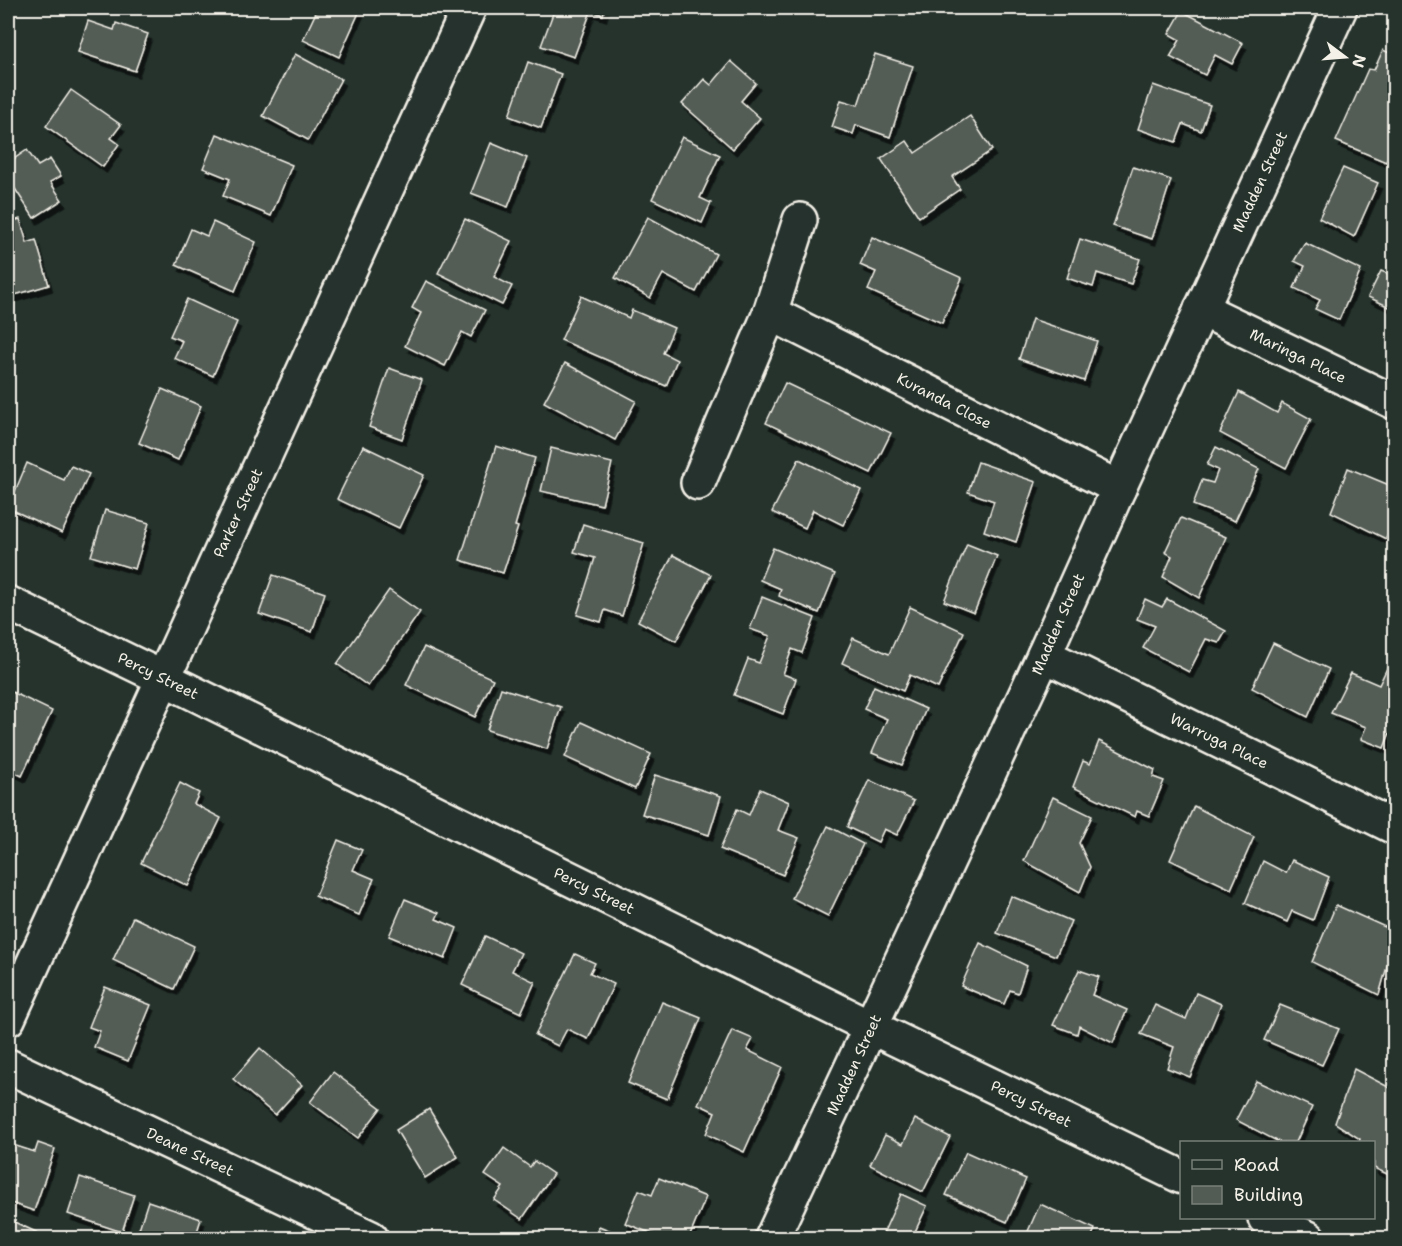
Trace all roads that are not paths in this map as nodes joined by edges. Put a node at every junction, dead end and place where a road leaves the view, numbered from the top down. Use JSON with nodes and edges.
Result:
{"nodes":[{"id":1,"x":469,"y":8,"type":"edge"},
{"id":2,"x":1340,"y":8,"type":"edge"},
{"id":3,"x":800,"y":220,"type":"dead end"},
{"id":4,"x":1202,"y":309,"type":"junction"},
{"id":5,"x":770,"y":313,"type":"junction"},
{"id":6,"x":1395,"y":402,"type":"edge"},
{"id":7,"x":698,"y":483,"type":"dead end"},
{"id":8,"x":1119,"y":489,"type":"junction"},
{"id":9,"x":8,"y":603,"type":"edge"},
{"id":10,"x":1044,"y":655,"type":"junction"},
{"id":11,"x":163,"y":678,"type":"junction"},
{"id":12,"x":1395,"y":827,"type":"edge"},
{"id":13,"x":8,"y":1018,"type":"edge"},
{"id":14,"x":871,"y":1027,"type":"junction"},
{"id":15,"x":8,"y":1066,"type":"edge"},
{"id":16,"x":1180,"y":1176,"type":"edge"},
{"id":17,"x":1266,"y":1219,"type":"edge"},
{"id":18,"x":354,"y":1235,"type":"edge"},
{"id":19,"x":772,"y":1239,"type":"edge"},
{"id":20,"x":1308,"y":1239,"type":"edge"}],
"edges":[{"from":1,"to":11,"type":"street","name":"Parker Street"},
{"from":2,"to":4,"type":"street","name":"Madden Street"},
{"from":3,"to":5,"type":"street"},
{"from":4,"to":6,"type":"street","name":"Maringa Place"},
{"from":4,"to":8,"type":"street","name":"Madden Street"},
{"from":5,"to":7,"type":"street"},
{"from":5,"to":8,"type":"street","name":"Kuranda Close"},
{"from":8,"to":10,"type":"street","name":"Madden Street"},
{"from":9,"to":11,"type":"street","name":"Percy Street"},
{"from":10,"to":12,"type":"street","name":"Warruga Place"},
{"from":10,"to":14,"type":"street","name":"Madden Street"},
{"from":11,"to":13,"type":"street","name":"Parker Street"},
{"from":11,"to":14,"type":"street","name":"Percy Street"},
{"from":14,"to":16,"type":"street","name":"Percy Street"},
{"from":14,"to":19,"type":"street","name":"Madden Street"},
{"from":15,"to":18,"type":"street","name":"Deane Street"},
{"from":17,"to":20,"type":"street"}]}
